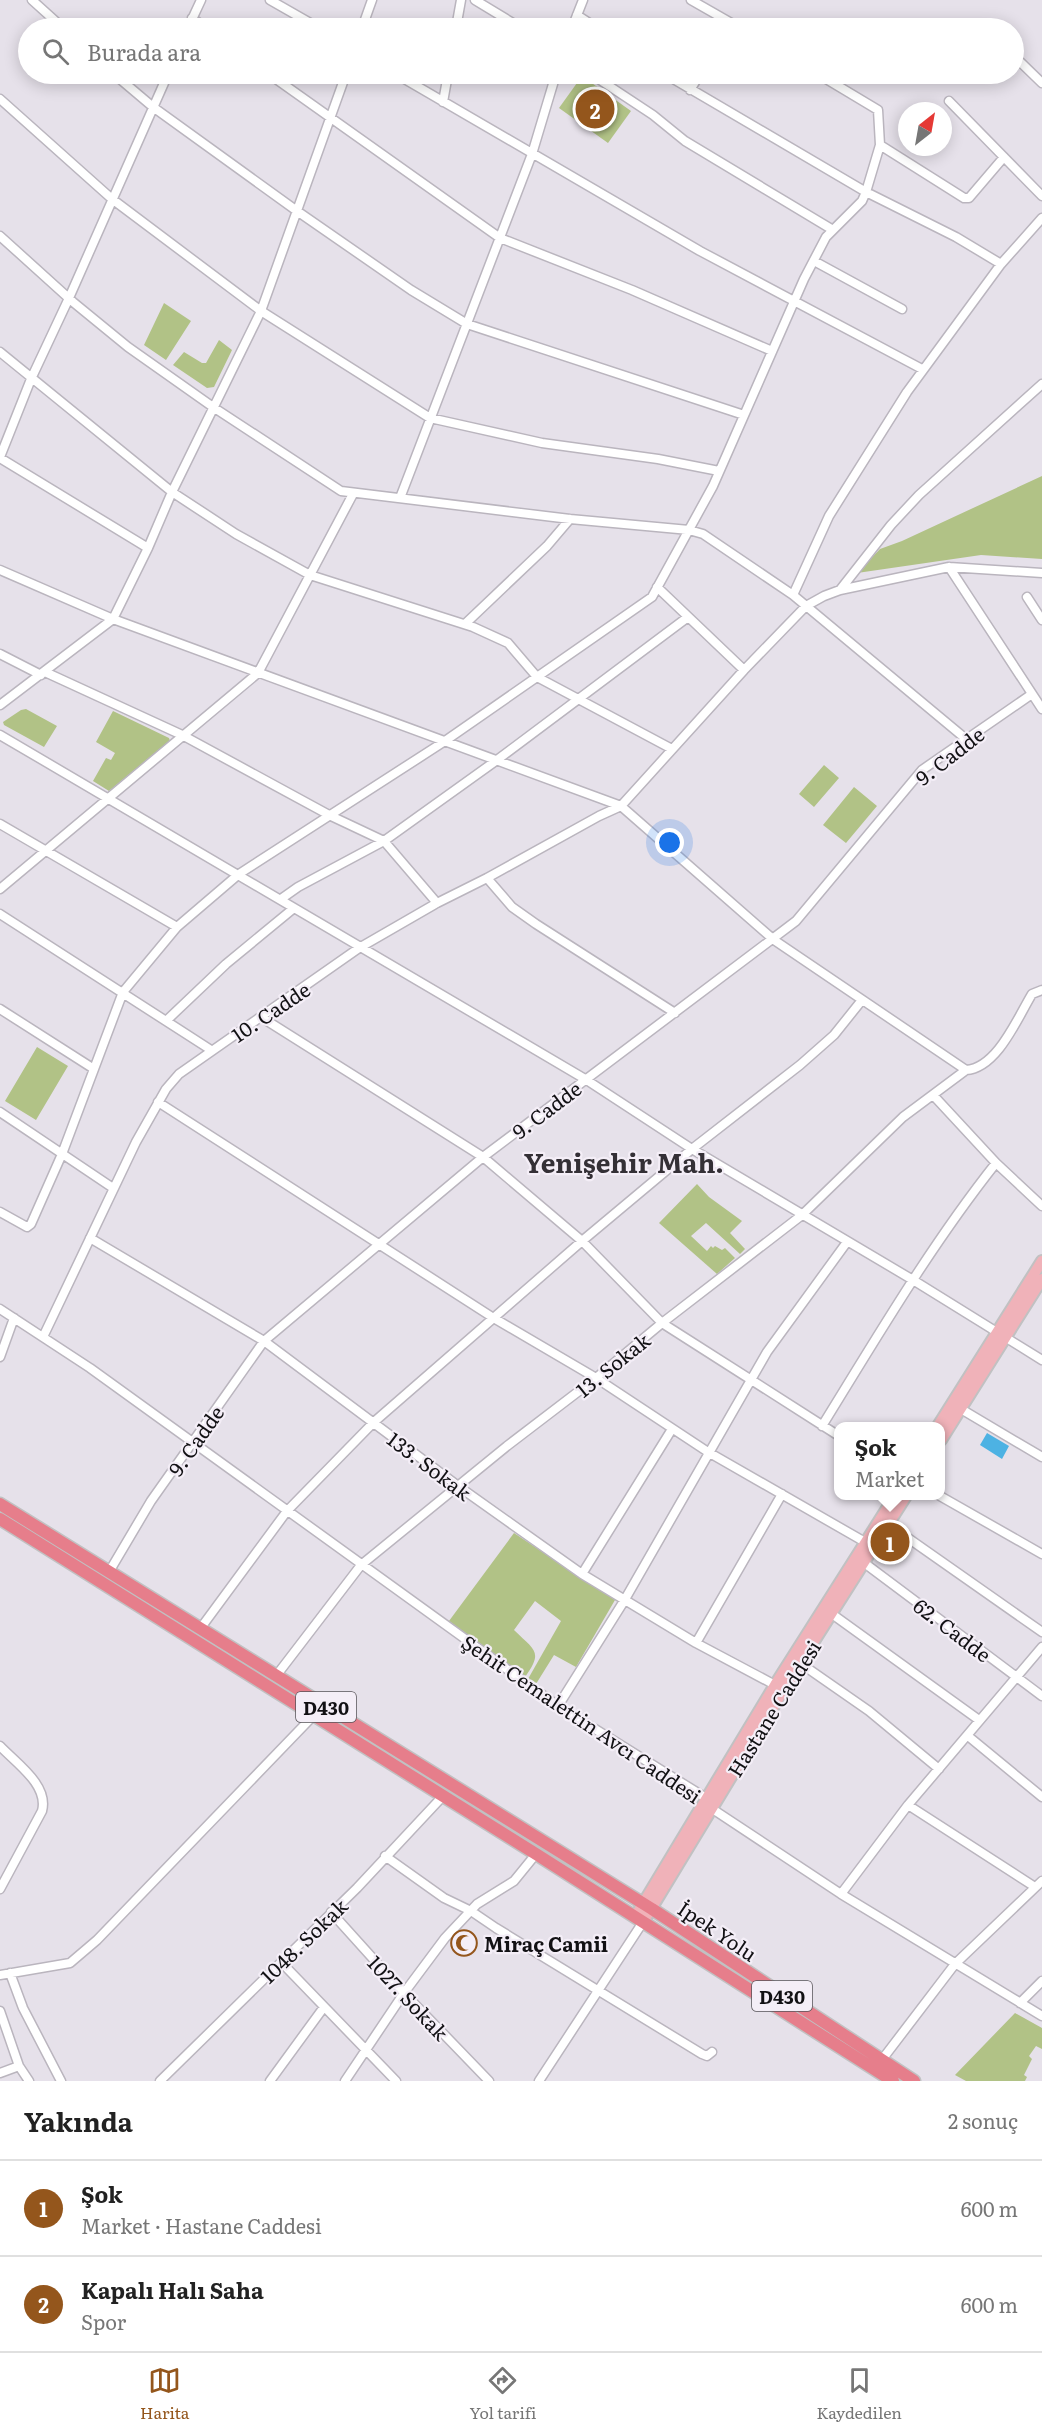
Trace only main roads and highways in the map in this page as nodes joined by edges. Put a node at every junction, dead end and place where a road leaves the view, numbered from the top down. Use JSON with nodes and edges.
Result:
{"nodes":[{"id":1,"x":1042,"y":1261,"type":"edge"},
{"id":2,"x":1042,"y":1279,"type":"edge"},
{"id":3,"x":1000,"y":1335,"type":"junction"},
{"id":4,"x":941,"y":1422,"type":"edge"},
{"id":5,"x":945,"y":1434,"type":"edge"},
{"id":6,"x":892,"y":1500,"type":"edge"},
{"id":7,"x":903,"y":1500,"type":"edge"},
{"id":8,"x":0,"y":1504,"type":"edge"},
{"id":9,"x":0,"y":1519,"type":"edge"},
{"id":10,"x":709,"y":1803,"type":"junction"},
{"id":11,"x":647,"y":1906,"type":"junction"},
{"id":12,"x":639,"y":1919,"type":"junction"},
{"id":13,"x":893,"y":2081,"type":"edge"},
{"id":14,"x":914,"y":2081,"type":"edge"}],
"edges":[{"from":1,"to":3,"type":"main road"},
{"from":2,"to":3,"type":"main road"},
{"from":3,"to":4,"type":"main road"},
{"from":3,"to":5,"type":"main road"},
{"from":6,"to":10,"type":"main road","name":"Hastane Caddesi"},
{"from":7,"to":10,"type":"main road","name":"Hastane Caddesi"},
{"from":8,"to":11,"type":"highway","number":"D430"},
{"from":9,"to":12,"type":"highway","number":"D430"},
{"from":10,"to":11,"type":"main road","name":"Hastane Caddesi"},
{"from":11,"to":12,"type":"main road","name":"Hastane Caddesi"},
{"from":11,"to":14,"type":"highway","name":"İpek Yolu","number":"D430"},
{"from":12,"to":13,"type":"highway","number":"D430"}]}
